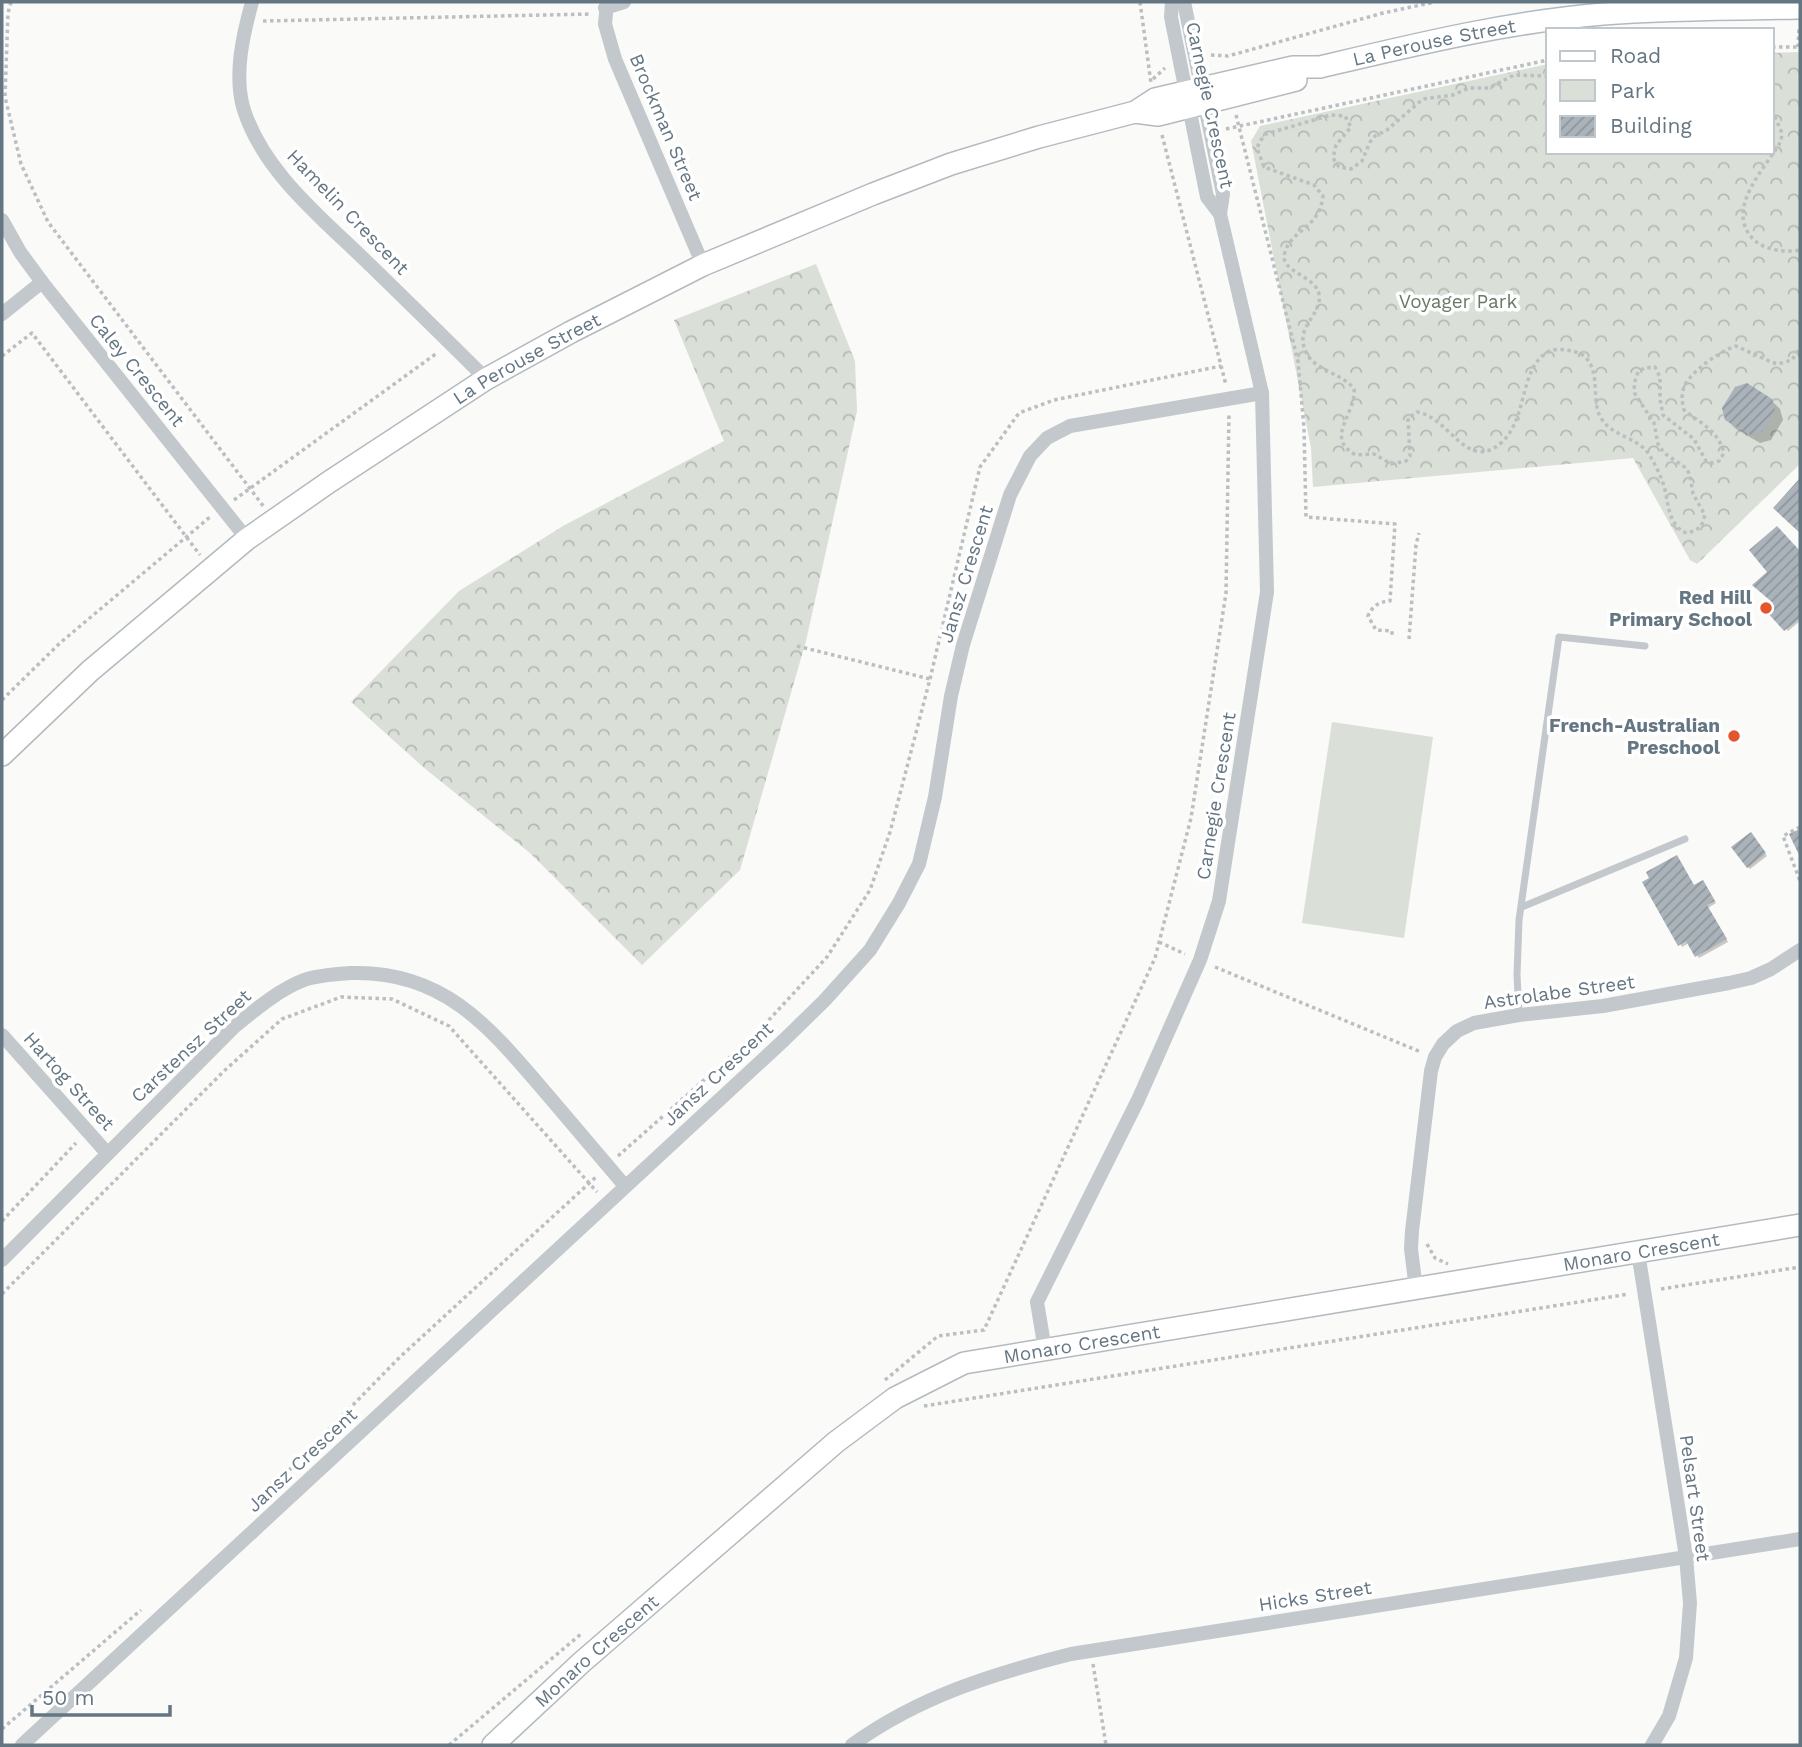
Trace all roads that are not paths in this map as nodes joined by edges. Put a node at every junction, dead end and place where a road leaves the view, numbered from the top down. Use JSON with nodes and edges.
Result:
{"nodes":[{"id":1,"x":252,"y":2,"type":"edge"},
{"id":2,"x":624,"y":2,"type":"edge"},
{"id":3,"x":1172,"y":2,"type":"edge"},
{"id":4,"x":1184,"y":2,"type":"edge"},
{"id":5,"x":1755,"y":5,"type":"edge"},
{"id":6,"x":606,"y":8,"type":"edge"},
{"id":7,"x":1800,"y":8,"type":"edge"},
{"id":8,"x":1196,"y":98,"type":"junction"},
{"id":9,"x":2,"y":220,"type":"edge"},
{"id":10,"x":704,"y":265,"type":"junction"},
{"id":11,"x":43,"y":282,"type":"junction"},
{"id":12,"x":2,"y":314,"type":"edge"},
{"id":13,"x":486,"y":379,"type":"junction"},
{"id":14,"x":1262,"y":393,"type":"junction"},
{"id":15,"x":247,"y":539,"type":"junction"},
{"id":16,"x":1645,"y":646,"type":"dead end"},
{"id":17,"x":2,"y":755,"type":"edge"},
{"id":18,"x":1685,"y":839,"type":"dead end"},
{"id":19,"x":1522,"y":907,"type":"junction"},
{"id":20,"x":1800,"y":950,"type":"edge"},
{"id":21,"x":1520,"y":1015,"type":"junction"},
{"id":22,"x":2,"y":1035,"type":"edge"},
{"id":23,"x":107,"y":1153,"type":"junction"},
{"id":24,"x":625,"y":1186,"type":"junction"},
{"id":25,"x":1800,"y":1225,"type":"edge"},
{"id":26,"x":1638,"y":1252,"type":"junction"},
{"id":27,"x":2,"y":1260,"type":"edge"},
{"id":28,"x":1416,"y":1289,"type":"junction"},
{"id":29,"x":1045,"y":1350,"type":"junction"},
{"id":30,"x":1800,"y":1539,"type":"edge"},
{"id":31,"x":1686,"y":1557,"type":"junction"},
{"id":32,"x":31,"y":1743,"type":"edge"},
{"id":33,"x":493,"y":1745,"type":"edge"},
{"id":34,"x":852,"y":1745,"type":"edge"},
{"id":35,"x":1652,"y":1745,"type":"edge"}],
"edges":[{"from":1,"to":13,"type":"street","name":"Hamelin Crescent"},
{"from":2,"to":6,"type":"street"},
{"from":3,"to":8,"type":"street","name":"Carnegie Crescent"},
{"from":4,"to":8,"type":"street","name":"Carnegie Crescent"},
{"from":5,"to":7,"type":"street","name":"La Perouse Street"},
{"from":5,"to":8,"type":"street","name":"La Perouse Street"},
{"from":6,"to":10,"type":"street","name":"Brockman Street"},
{"from":8,"to":10,"type":"street","name":"La Perouse Street"},
{"from":8,"to":14,"type":"street","name":"Carnegie Crescent"},
{"from":9,"to":11,"type":"street","name":"Caley Crescent"},
{"from":10,"to":13,"type":"street","name":"La Perouse Street"},
{"from":11,"to":12,"type":"street"},
{"from":11,"to":15,"type":"street","name":"Caley Crescent"},
{"from":13,"to":15,"type":"street","name":"La Perouse Street"},
{"from":14,"to":24,"type":"street","name":"Jansz Crescent"},
{"from":14,"to":29,"type":"street","name":"Carnegie Crescent"},
{"from":15,"to":17,"type":"street","name":"La Perouse Street"},
{"from":16,"to":19,"type":"lane"},
{"from":18,"to":19,"type":"lane"},
{"from":19,"to":21,"type":"lane"},
{"from":20,"to":21,"type":"street","name":"Astrolabe Street"},
{"from":21,"to":28,"type":"street","name":"Astrolabe Street"},
{"from":22,"to":23,"type":"street","name":"Hartog Street"},
{"from":23,"to":24,"type":"street","name":"Carstensz Street"},
{"from":23,"to":27,"type":"street","name":"Carstensz Street"},
{"from":24,"to":32,"type":"street","name":"Jansz Crescent"},
{"from":25,"to":26,"type":"street","name":"Monaro Crescent"},
{"from":26,"to":28,"type":"street","name":"Monaro Crescent"},
{"from":26,"to":31,"type":"street","name":"Pelsart Street"},
{"from":28,"to":29,"type":"street","name":"Monaro Crescent"},
{"from":29,"to":33,"type":"street","name":"Monaro Crescent"},
{"from":30,"to":31,"type":"street","name":"Hicks Street"},
{"from":31,"to":34,"type":"street","name":"Hicks Street"},
{"from":31,"to":35,"type":"street","name":"Pelsart Street"}]}
